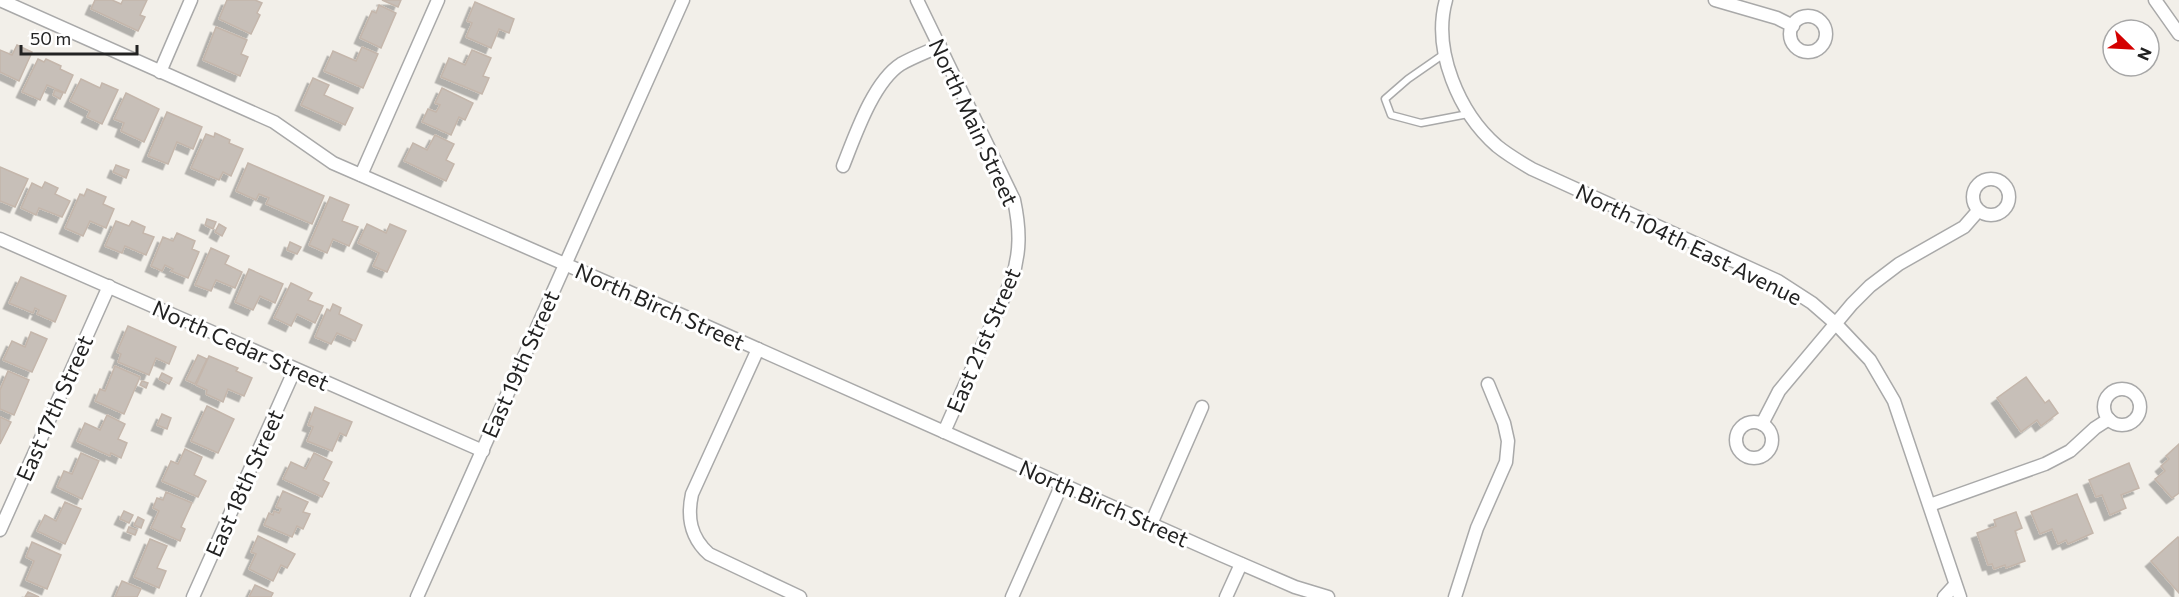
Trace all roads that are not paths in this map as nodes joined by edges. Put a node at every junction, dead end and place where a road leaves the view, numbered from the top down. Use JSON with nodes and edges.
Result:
{"nodes":[{"id":1,"x":0,"y":0,"type":"edge"},
{"id":2,"x":191,"y":0,"type":"edge"},
{"id":3,"x":438,"y":0,"type":"edge"},
{"id":4,"x":683,"y":0,"type":"edge"},
{"id":5,"x":917,"y":0,"type":"edge"},
{"id":6,"x":1446,"y":0,"type":"edge"},
{"id":7,"x":1714,"y":0,"type":"edge"},
{"id":8,"x":2155,"y":0,"type":"edge"},
{"id":9,"x":1792,"y":26,"type":"dead end"},
{"id":10,"x":2179,"y":34,"type":"edge"},
{"id":11,"x":940,"y":46,"type":"junction"},
{"id":12,"x":1444,"y":54,"type":"junction"},
{"id":13,"x":160,"y":72,"type":"junction"},
{"id":14,"x":1468,"y":114,"type":"junction"},
{"id":15,"x":843,"y":166,"type":"dead end"},
{"id":16,"x":361,"y":176,"type":"junction"},
{"id":17,"x":1978,"y":211,"type":"dead end"},
{"id":18,"x":0,"y":239,"type":"edge"},
{"id":19,"x":1020,"y":248,"type":"joint"},
{"id":20,"x":564,"y":264,"type":"junction"},
{"id":21,"x":109,"y":286,"type":"junction"},
{"id":22,"x":1835,"y":323,"type":"junction"},
{"id":23,"x":758,"y":349,"type":"junction"},
{"id":24,"x":295,"y":369,"type":"junction"},
{"id":25,"x":1488,"y":384,"type":"dead end"},
{"id":26,"x":1202,"y":407,"type":"dead end"},
{"id":27,"x":2109,"y":419,"type":"dead end"},
{"id":28,"x":1762,"y":424,"type":"dead end"},
{"id":29,"x":944,"y":432,"type":"junction"},
{"id":30,"x":483,"y":451,"type":"junction"},
{"id":31,"x":1062,"y":484,"type":"junction"},
{"id":32,"x":1930,"y":505,"type":"junction"},
{"id":33,"x":1151,"y":524,"type":"junction"},
{"id":34,"x":0,"y":530,"type":"edge"},
{"id":35,"x":1241,"y":564,"type":"junction"},
{"id":36,"x":1957,"y":591,"type":"edge"},
{"id":37,"x":193,"y":597,"type":"edge"},
{"id":38,"x":417,"y":597,"type":"edge"},
{"id":39,"x":800,"y":597,"type":"edge"},
{"id":40,"x":1012,"y":597,"type":"edge"},
{"id":41,"x":1226,"y":597,"type":"edge"},
{"id":42,"x":1328,"y":597,"type":"edge"},
{"id":43,"x":1455,"y":597,"type":"edge"},
{"id":44,"x":1944,"y":597,"type":"edge"}],
"edges":[{"from":1,"to":13,"type":"street","name":"North Birch Street"},
{"from":2,"to":13,"type":"street"},
{"from":3,"to":16,"type":"street"},
{"from":4,"to":20,"type":"street","name":"East 19th Street"},
{"from":5,"to":11,"type":"street","name":"North Main Street"},
{"from":6,"to":12,"type":"street","name":"North 104th East Avenue"},
{"from":7,"to":9,"type":"street"},
{"from":8,"to":10,"type":"street"},
{"from":11,"to":15,"type":"street"},
{"from":11,"to":19,"type":"street","name":"North Main Street"},
{"from":12,"to":14,"type":"street","name":"North 104th East Avenue"},
{"from":12,"to":14,"type":"lane"},
{"from":13,"to":16,"type":"street","name":"North Birch Street"},
{"from":14,"to":22,"type":"street","name":"North 104th East Avenue"},
{"from":16,"to":20,"type":"street","name":"North Birch Street"},
{"from":17,"to":22,"type":"street"},
{"from":18,"to":21,"type":"street","name":"North Cedar Street"},
{"from":19,"to":29,"type":"street","name":"East 21st Street"},
{"from":20,"to":23,"type":"street","name":"North Birch Street"},
{"from":20,"to":30,"type":"street","name":"East 19th Street"},
{"from":21,"to":24,"type":"street","name":"North Cedar Street"},
{"from":21,"to":34,"type":"street","name":"East 17th Street"},
{"from":22,"to":28,"type":"street"},
{"from":22,"to":32,"type":"street","name":"North 104th East Avenue"},
{"from":23,"to":29,"type":"street","name":"North Birch Street"},
{"from":23,"to":39,"type":"street"},
{"from":24,"to":30,"type":"street","name":"North Cedar Street"},
{"from":24,"to":37,"type":"street","name":"East 18th Street"},
{"from":25,"to":43,"type":"street"},
{"from":26,"to":33,"type":"street"},
{"from":27,"to":32,"type":"street"},
{"from":29,"to":31,"type":"street","name":"North Birch Street"},
{"from":30,"to":38,"type":"street","name":"East 19th Street"},
{"from":31,"to":33,"type":"street","name":"North Birch Street"},
{"from":31,"to":40,"type":"street"},
{"from":32,"to":36,"type":"street","name":"North 104th East Avenue"},
{"from":33,"to":35,"type":"street","name":"North Birch Street"},
{"from":35,"to":41,"type":"street"},
{"from":35,"to":42,"type":"street","name":"North Birch Street"},
{"from":36,"to":44,"type":"street"}]}
